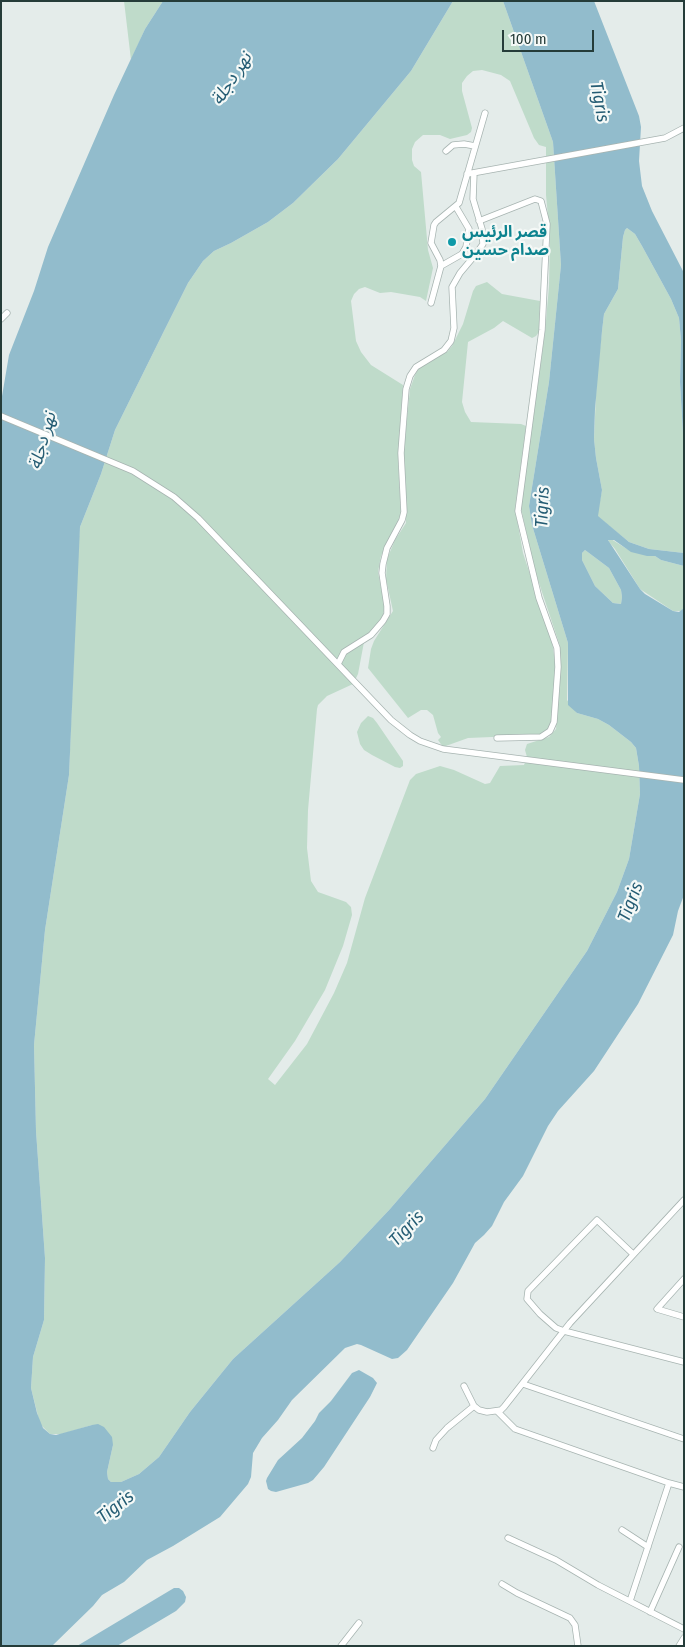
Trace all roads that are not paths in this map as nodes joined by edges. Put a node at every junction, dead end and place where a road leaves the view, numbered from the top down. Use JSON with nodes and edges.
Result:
{"nodes":[{"id":1,"x":485,"y":113,"type":"dead end"},
{"id":2,"x":684,"y":128,"type":"edge"},
{"id":3,"x":475,"y":146,"type":"junction"},
{"id":4,"x":446,"y":151,"type":"dead end"},
{"id":5,"x":471,"y":173,"type":"junction"},
{"id":6,"x":456,"y":207,"type":"junction"},
{"id":7,"x":479,"y":221,"type":"junction"},
{"id":8,"x":441,"y":266,"type":"junction"},
{"id":9,"x":431,"y":303,"type":"dead end"},
{"id":10,"x":7,"y":313,"type":"dead end"},
{"id":11,"x":1,"y":318,"type":"edge"},
{"id":12,"x":1,"y":416,"type":"edge"},
{"id":13,"x":338,"y":664,"type":"junction"},
{"id":14,"x":497,"y":738,"type":"dead end"},
{"id":15,"x":684,"y":780,"type":"edge"},
{"id":16,"x":684,"y":1200,"type":"edge"},
{"id":17,"x":633,"y":1254,"type":"junction"},
{"id":18,"x":684,"y":1279,"type":"edge"},
{"id":19,"x":684,"y":1317,"type":"edge"},
{"id":20,"x":564,"y":1332,"type":"junction"},
{"id":21,"x":684,"y":1362,"type":"edge"},
{"id":22,"x":523,"y":1384,"type":"junction"},
{"id":23,"x":464,"y":1386,"type":"dead end"},
{"id":24,"x":474,"y":1406,"type":"junction"},
{"id":25,"x":497,"y":1411,"type":"junction"},
{"id":26,"x":684,"y":1439,"type":"edge"},
{"id":27,"x":433,"y":1448,"type":"dead end"},
{"id":28,"x":669,"y":1483,"type":"junction"},
{"id":29,"x":684,"y":1487,"type":"edge"},
{"id":30,"x":622,"y":1530,"type":"dead end"},
{"id":31,"x":508,"y":1538,"type":"dead end"},
{"id":32,"x":648,"y":1547,"type":"junction"},
{"id":33,"x":679,"y":1547,"type":"dead end"},
{"id":34,"x":502,"y":1584,"type":"dead end"},
{"id":35,"x":630,"y":1601,"type":"junction"},
{"id":36,"x":650,"y":1612,"type":"junction"},
{"id":37,"x":359,"y":1623,"type":"dead end"},
{"id":38,"x":684,"y":1629,"type":"edge"},
{"id":39,"x":684,"y":1638,"type":"edge"},
{"id":40,"x":341,"y":1646,"type":"edge"},
{"id":41,"x":578,"y":1646,"type":"edge"},
{"id":42,"x":678,"y":1646,"type":"edge"}],
"edges":[{"from":1,"to":3,"type":"street"},
{"from":2,"to":5,"type":"street"},
{"from":3,"to":4,"type":"street"},
{"from":3,"to":5,"type":"street"},
{"from":5,"to":6,"type":"street"},
{"from":5,"to":7,"type":"street"},
{"from":6,"to":8,"type":"street"},
{"from":6,"to":8,"type":"street"},
{"from":7,"to":13,"type":"street"},
{"from":7,"to":14,"type":"street"},
{"from":8,"to":9,"type":"street"},
{"from":10,"to":11,"type":"street"},
{"from":12,"to":13,"type":"street"},
{"from":13,"to":15,"type":"street"},
{"from":16,"to":17,"type":"street"},
{"from":17,"to":20,"type":"street"},
{"from":17,"to":20,"type":"street"},
{"from":18,"to":19,"type":"street"},
{"from":20,"to":21,"type":"street"},
{"from":20,"to":22,"type":"street"},
{"from":22,"to":25,"type":"street"},
{"from":22,"to":26,"type":"street"},
{"from":23,"to":24,"type":"street"},
{"from":24,"to":25,"type":"street"},
{"from":24,"to":27,"type":"street"},
{"from":25,"to":28,"type":"street"},
{"from":28,"to":29,"type":"street"},
{"from":28,"to":32,"type":"street"},
{"from":30,"to":32,"type":"street"},
{"from":31,"to":35,"type":"street"},
{"from":32,"to":35,"type":"street"},
{"from":33,"to":36,"type":"street"},
{"from":34,"to":41,"type":"street"},
{"from":35,"to":36,"type":"street"},
{"from":36,"to":38,"type":"street"},
{"from":37,"to":40,"type":"street"},
{"from":39,"to":42,"type":"street"}]}
